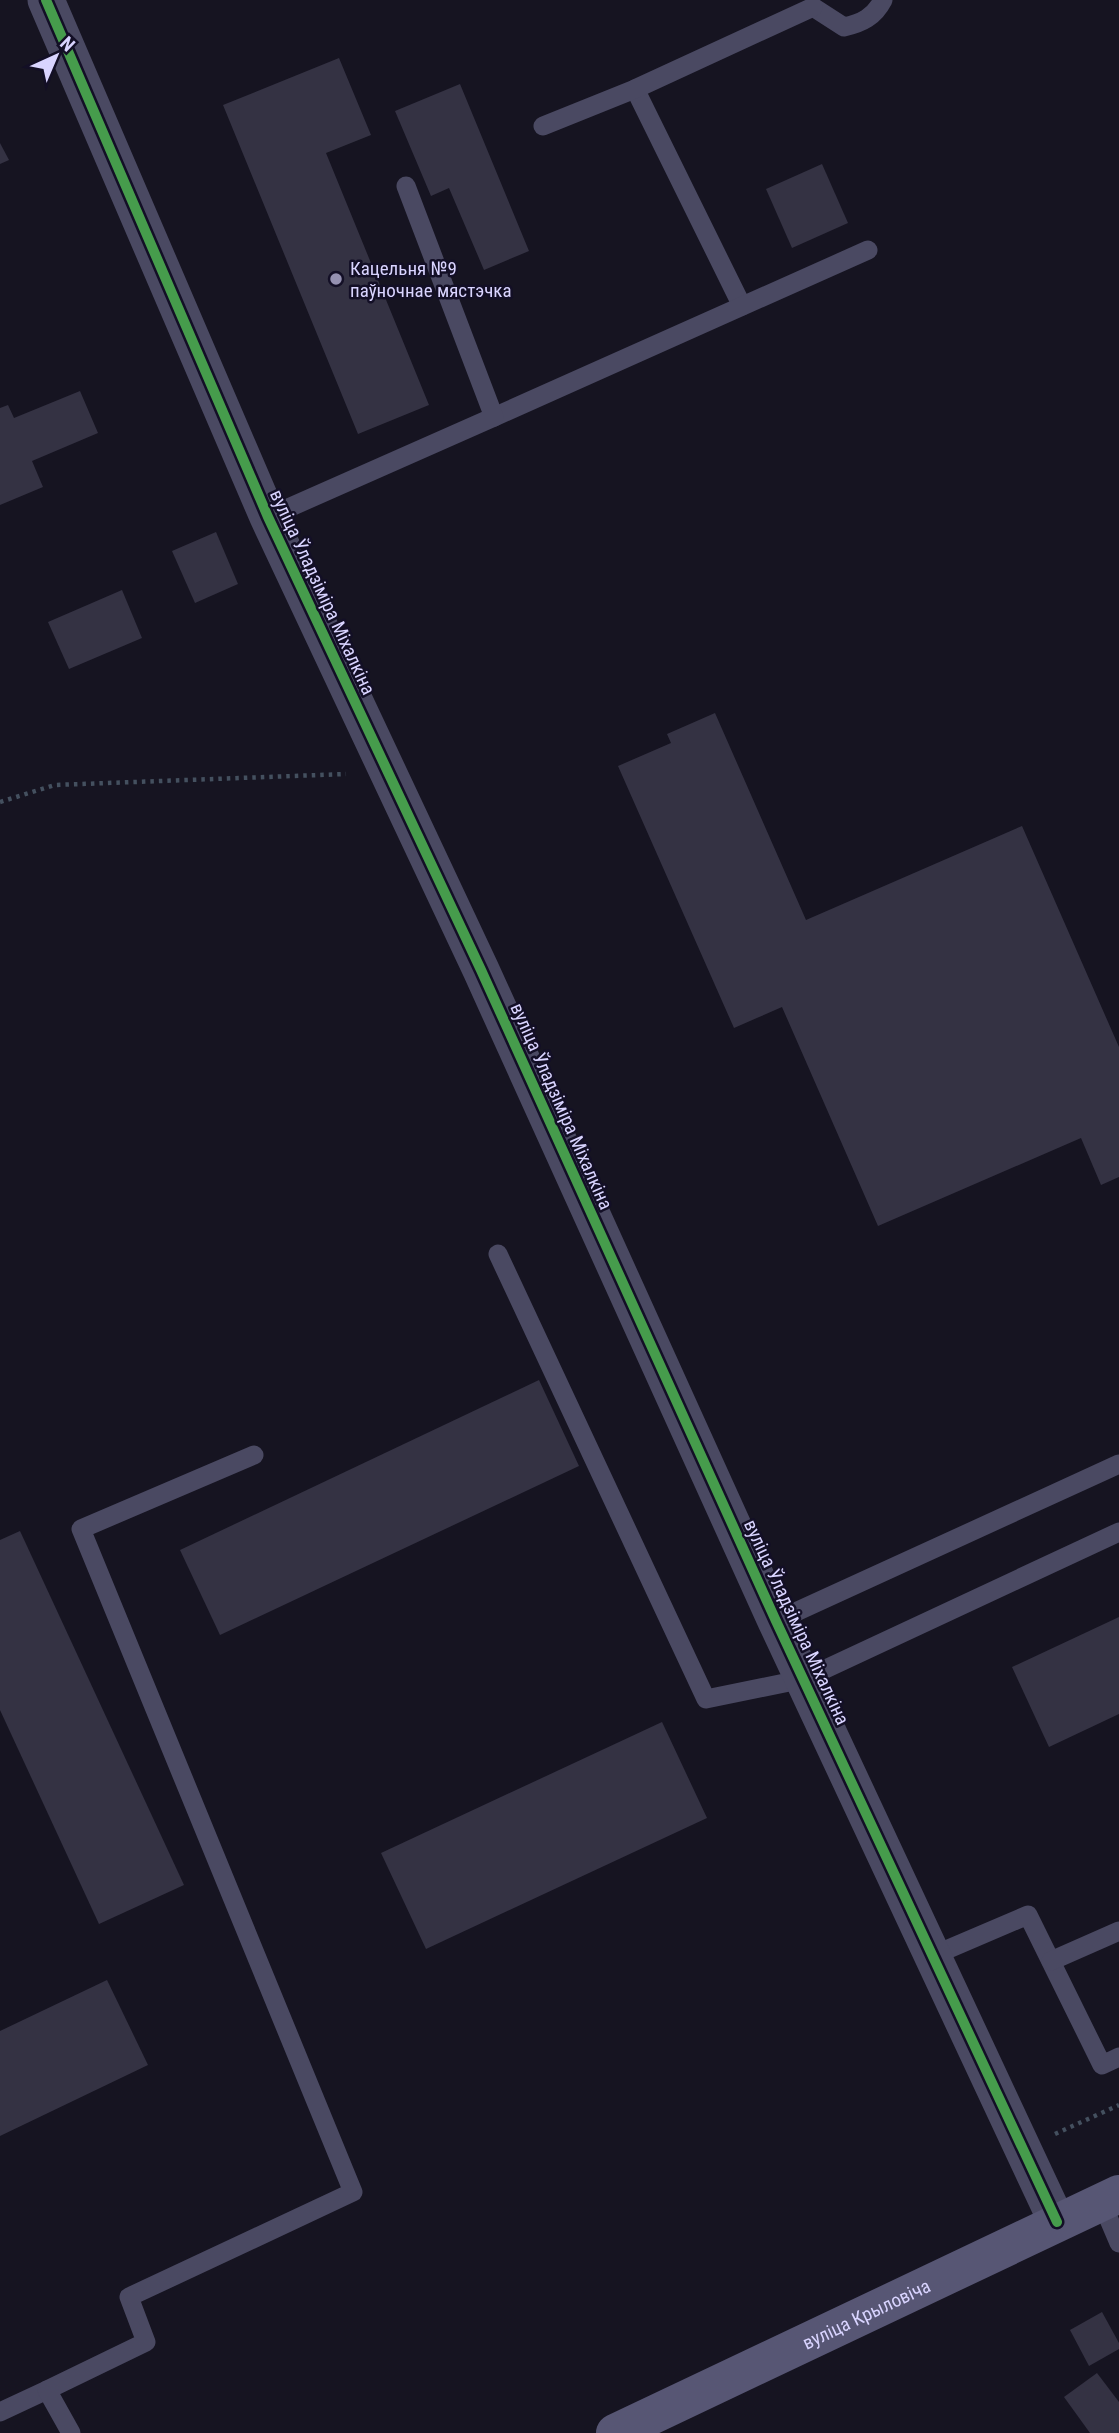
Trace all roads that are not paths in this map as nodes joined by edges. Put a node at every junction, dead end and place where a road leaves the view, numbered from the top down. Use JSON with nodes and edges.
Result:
{"nodes":[{"id":1,"x":46,"y":0,"type":"edge"},
{"id":2,"x":883,"y":0,"type":"edge"},
{"id":3,"x":813,"y":4,"type":"edge"},
{"id":4,"x":635,"y":89,"type":"junction"},
{"id":5,"x":543,"y":126,"type":"dead end"},
{"id":6,"x":406,"y":186,"type":"dead end"},
{"id":7,"x":868,"y":250,"type":"dead end"},
{"id":8,"x":742,"y":306,"type":"junction"},
{"id":9,"x":494,"y":416,"type":"junction"},
{"id":10,"x":268,"y":517,"type":"junction"},
{"id":11,"x":498,"y":1254,"type":"dead end"},
{"id":12,"x":254,"y":1455,"type":"dead end"},
{"id":13,"x":1119,"y":1464,"type":"edge"},
{"id":14,"x":1119,"y":1532,"type":"edge"},
{"id":15,"x":776,"y":1621,"type":"junction"},
{"id":16,"x":804,"y":1679,"type":"junction"},
{"id":17,"x":1119,"y":1931,"type":"edge"},
{"id":18,"x":932,"y":1956,"type":"junction"},
{"id":19,"x":1051,"y":1961,"type":"junction"},
{"id":20,"x":1119,"y":2057,"type":"edge"},
{"id":21,"x":1110,"y":2199,"type":"edge"},
{"id":22,"x":1057,"y":2222,"type":"junction"},
{"id":23,"x":1119,"y":2243,"type":"edge"},
{"id":24,"x":47,"y":2390,"type":"junction"},
{"id":25,"x":0,"y":2412,"type":"edge"},
{"id":26,"x":71,"y":2433,"type":"edge"},
{"id":27,"x":615,"y":2433,"type":"edge"}],
"edges":[{"from":1,"to":10,"type":"street","name":"вуліца Ўладзіміра Міхалкіна"},
{"from":2,"to":3,"type":"lane"},
{"from":3,"to":4,"type":"lane"},
{"from":4,"to":5,"type":"lane"},
{"from":4,"to":8,"type":"lane"},
{"from":6,"to":9,"type":"lane"},
{"from":7,"to":8,"type":"lane"},
{"from":8,"to":9,"type":"lane"},
{"from":9,"to":10,"type":"lane"},
{"from":10,"to":15,"type":"street","name":"вуліца Ўладзіміра Міхалкіна"},
{"from":11,"to":16,"type":"lane"},
{"from":12,"to":24,"type":"lane"},
{"from":13,"to":15,"type":"lane"},
{"from":14,"to":16,"type":"lane"},
{"from":15,"to":16,"type":"street","name":"вуліца Ўладзіміра Міхалкіна"},
{"from":16,"to":18,"type":"street","name":"вуліца Ўладзіміра Міхалкіна"},
{"from":17,"to":19,"type":"lane"},
{"from":18,"to":19,"type":"lane"},
{"from":18,"to":22,"type":"street","name":"вуліца Ўладзіміра Міхалкіна"},
{"from":19,"to":20,"type":"lane"},
{"from":21,"to":22,"type":"main road","name":"вуліца Крыловіча"},
{"from":21,"to":23,"type":"lane"},
{"from":22,"to":27,"type":"main road","name":"вуліца Крыловіча"},
{"from":24,"to":25,"type":"lane"},
{"from":24,"to":26,"type":"lane"}]}
